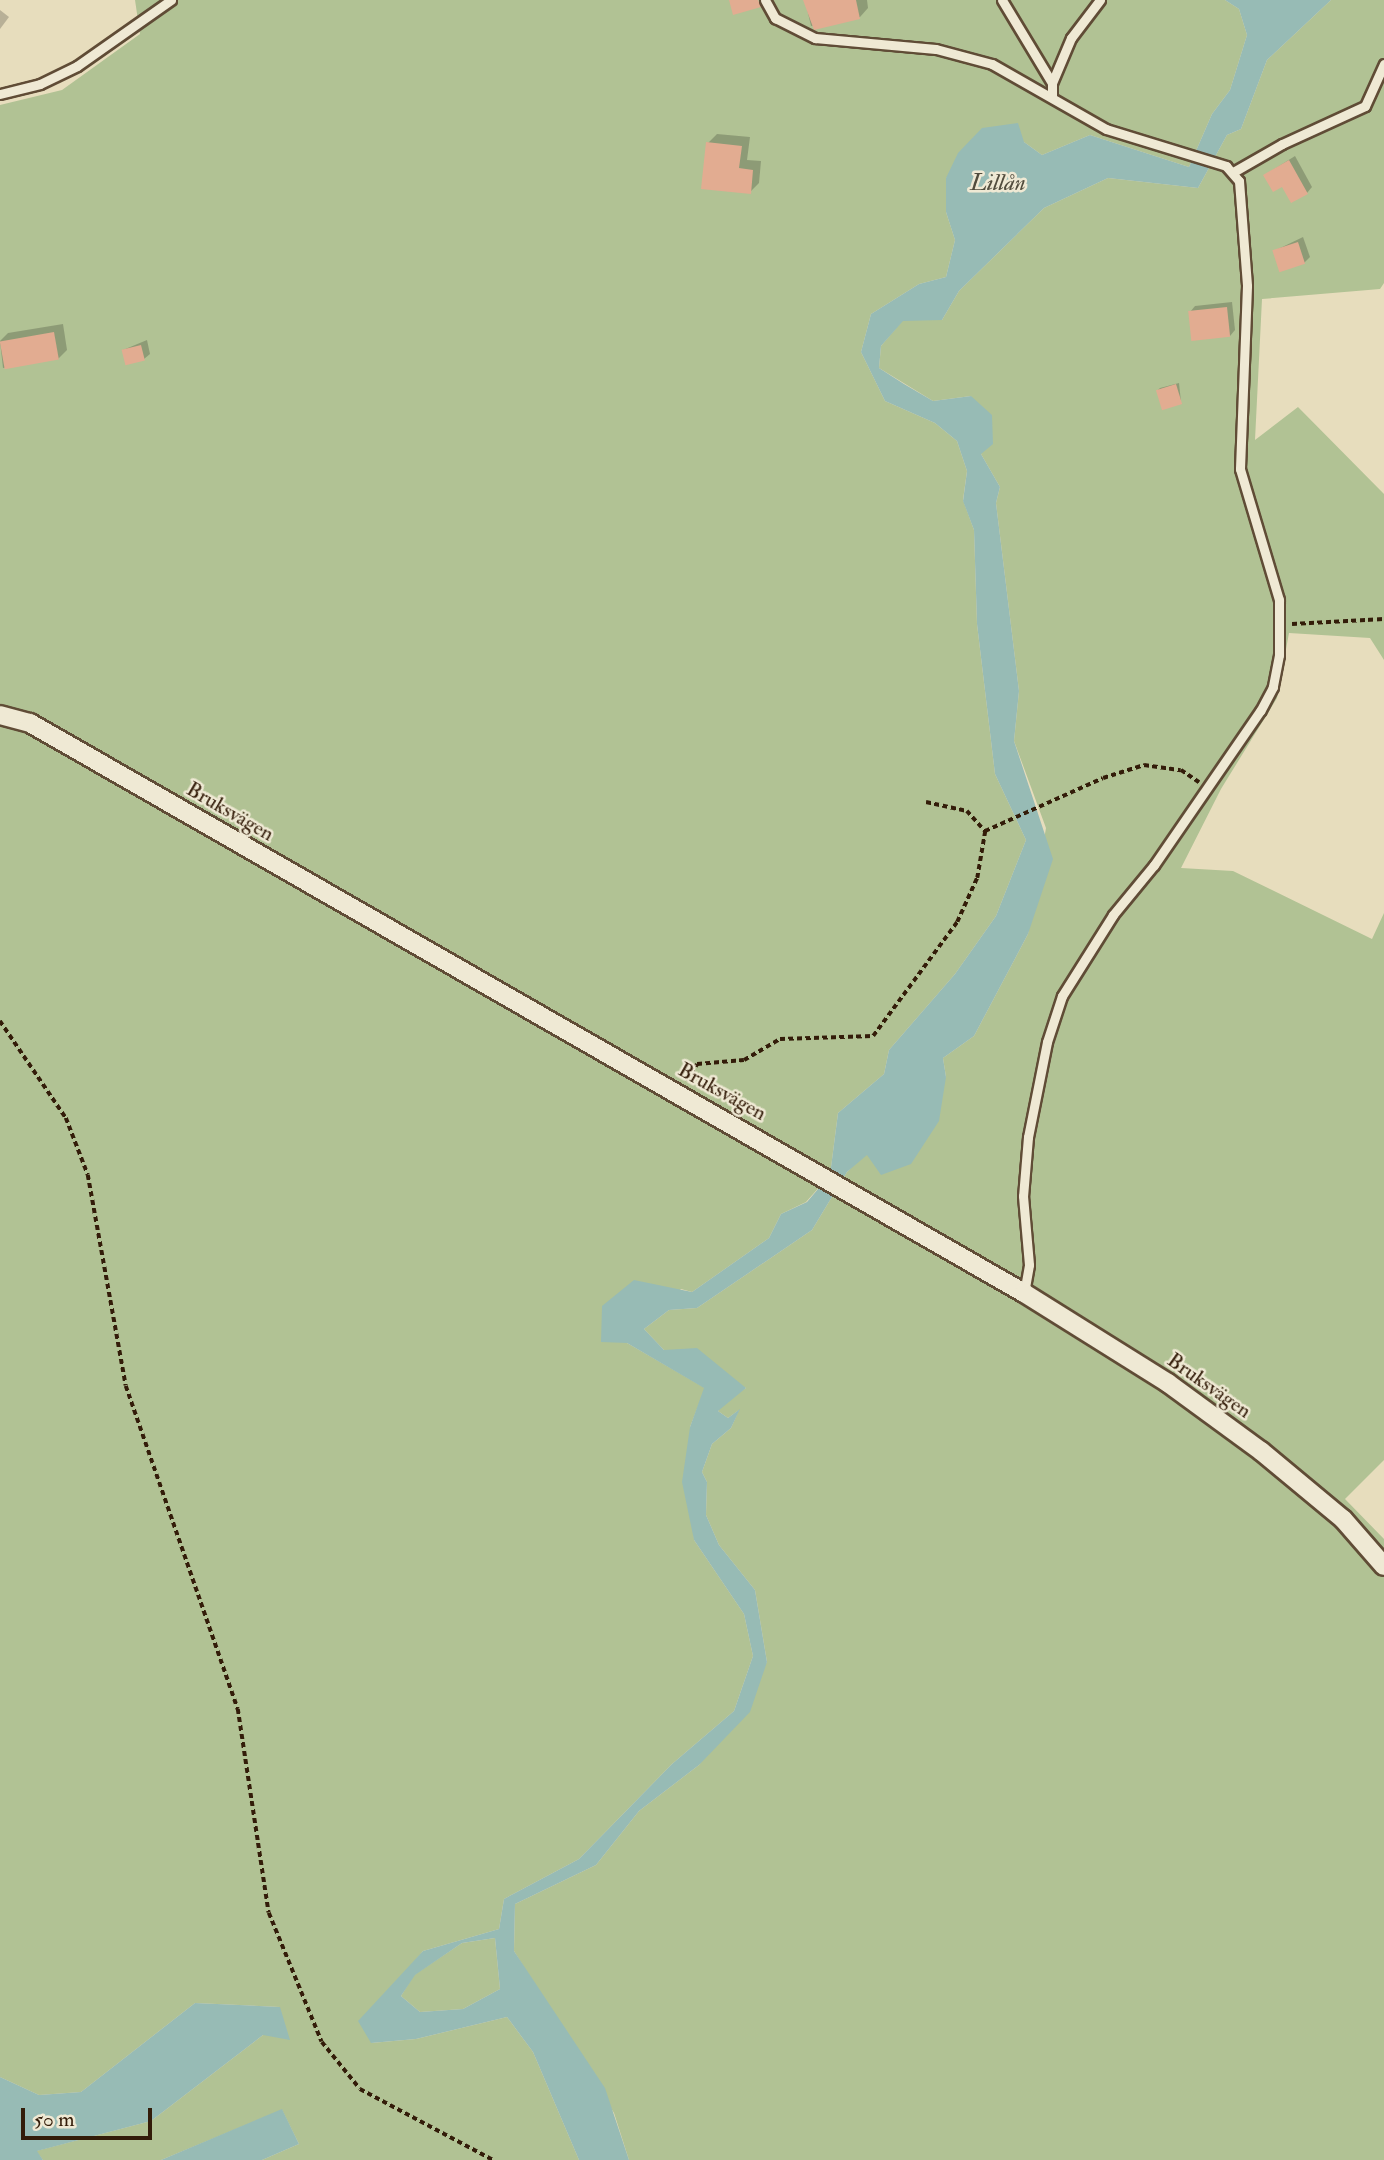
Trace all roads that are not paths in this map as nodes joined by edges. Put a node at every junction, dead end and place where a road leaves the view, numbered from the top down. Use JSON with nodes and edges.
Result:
{"nodes":[{"id":1,"x":171,"y":0,"type":"edge"},
{"id":2,"x":765,"y":0,"type":"edge"},
{"id":3,"x":1002,"y":0,"type":"edge"},
{"id":4,"x":1100,"y":0,"type":"edge"},
{"id":5,"x":1384,"y":64,"type":"edge"},
{"id":6,"x":1052,"y":83,"type":"junction"},
{"id":7,"x":0,"y":94,"type":"edge"},
{"id":8,"x":1052,"y":97,"type":"junction"},
{"id":9,"x":1235,"y":171,"type":"junction"},
{"id":10,"x":0,"y":715,"type":"edge"},
{"id":11,"x":1024,"y":1293,"type":"junction"},
{"id":12,"x":1384,"y":1566,"type":"edge"}],
"edges":[{"from":1,"to":7,"type":"lane"},
{"from":2,"to":8,"type":"lane"},
{"from":3,"to":6,"type":"lane"},
{"from":4,"to":6,"type":"lane"},
{"from":5,"to":9,"type":"lane"},
{"from":6,"to":8,"type":"lane"},
{"from":8,"to":9,"type":"lane"},
{"from":9,"to":11,"type":"lane"},
{"from":10,"to":11,"type":"street","name":"Bruksvägen"},
{"from":11,"to":12,"type":"street","name":"Bruksvägen"}]}
